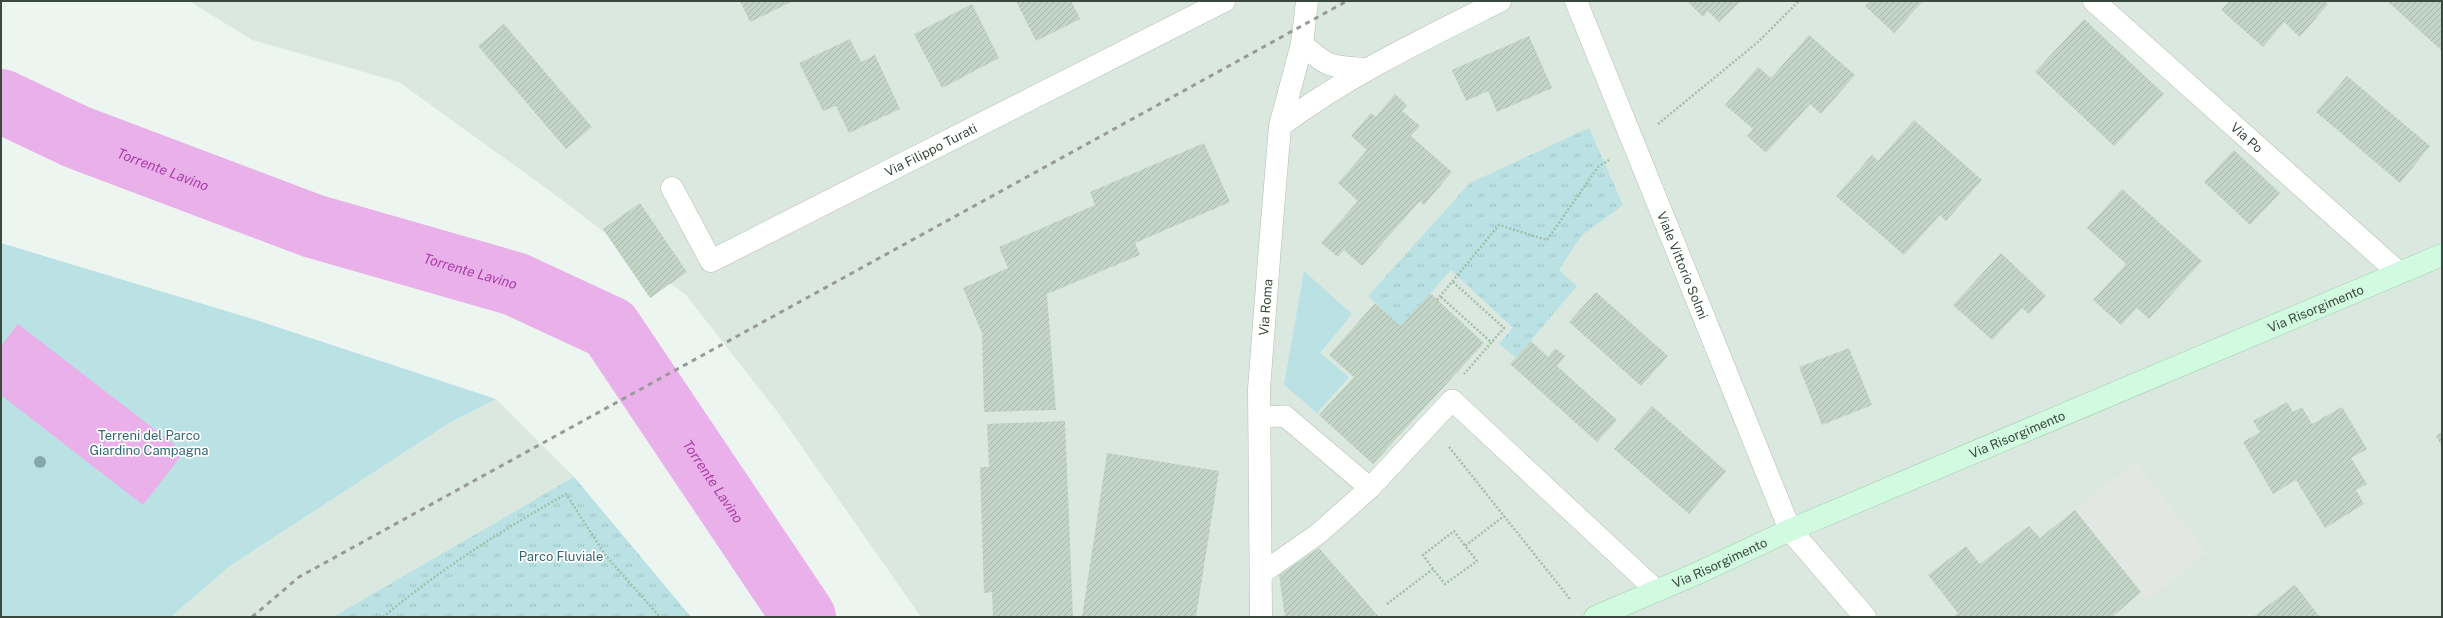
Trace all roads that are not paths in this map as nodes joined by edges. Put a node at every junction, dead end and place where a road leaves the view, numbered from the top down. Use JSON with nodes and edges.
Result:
{"nodes":[{"id":1,"x":1224,"y":1,"type":"edge"},
{"id":2,"x":1307,"y":1,"type":"edge"},
{"id":3,"x":1500,"y":1,"type":"edge"},
{"id":4,"x":1576,"y":1,"type":"edge"},
{"id":5,"x":2094,"y":1,"type":"edge"},
{"id":6,"x":1302,"y":44,"type":"junction"},
{"id":7,"x":1366,"y":69,"type":"junction"},
{"id":8,"x":1280,"y":126,"type":"junction"},
{"id":9,"x":672,"y":188,"type":"dead end"},
{"id":10,"x":2442,"y":255,"type":"edge"},
{"id":11,"x":2400,"y":273,"type":"junction"},
{"id":12,"x":1260,"y":417,"type":"junction"},
{"id":13,"x":1370,"y":488,"type":"junction"},
{"id":14,"x":1790,"y":530,"type":"junction"},
{"id":15,"x":1262,"y":573,"type":"junction"},
{"id":16,"x":1656,"y":591,"type":"junction"},
{"id":17,"x":1261,"y":617,"type":"edge"},
{"id":18,"x":1594,"y":617,"type":"edge"},
{"id":19,"x":1865,"y":617,"type":"edge"}],
"edges":[{"from":1,"to":9,"type":"street","name":"Via Filippo Turati"},
{"from":2,"to":6,"type":"street","name":"Via Roma"},
{"from":3,"to":7,"type":"street"},
{"from":4,"to":14,"type":"street","name":"Viale Vittorio Solmi"},
{"from":5,"to":11,"type":"street","name":"Via Po"},
{"from":6,"to":7,"type":"street"},
{"from":6,"to":8,"type":"street","name":"Via Roma"},
{"from":7,"to":8,"type":"street"},
{"from":8,"to":12,"type":"street","name":"Via Roma"},
{"from":10,"to":11,"type":"main road","name":"Via Risorgimento"},
{"from":11,"to":14,"type":"main road","name":"Via Risorgimento"},
{"from":12,"to":13,"type":"lane"},
{"from":12,"to":15,"type":"street","name":"Via Roma"},
{"from":13,"to":15,"type":"lane"},
{"from":13,"to":16,"type":"lane"},
{"from":14,"to":16,"type":"main road","name":"Via Risorgimento"},
{"from":14,"to":19,"type":"street","name":"Viale Vittorio Solmi"},
{"from":15,"to":17,"type":"street","name":"Via Roma"},
{"from":16,"to":18,"type":"main road","name":"Via Risorgimento"}]}
